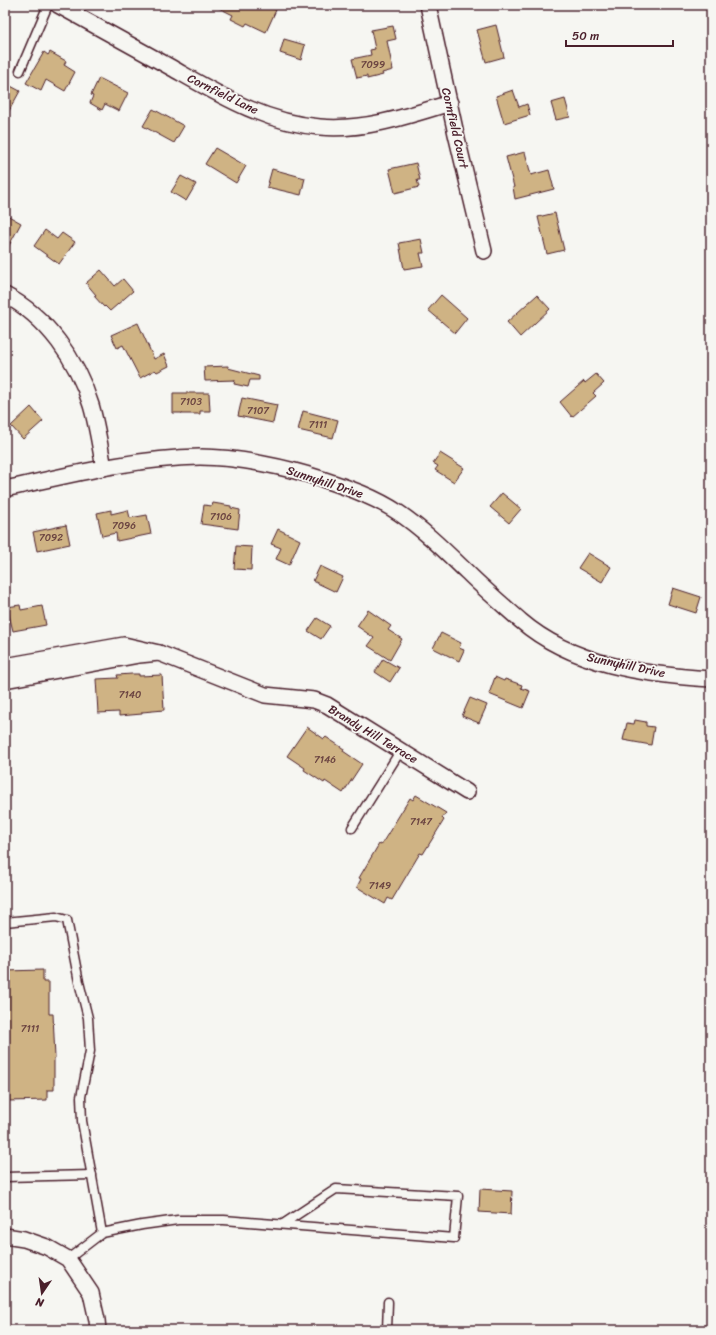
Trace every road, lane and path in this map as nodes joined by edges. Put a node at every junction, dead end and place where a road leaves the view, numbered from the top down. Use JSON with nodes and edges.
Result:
{"nodes":[{"id":1,"x":48,"y":5,"type":"edge"},
{"id":2,"x":58,"y":5,"type":"edge"},
{"id":3,"x":428,"y":5,"type":"edge"},
{"id":4,"x":20,"y":71,"type":"dead end"},
{"id":5,"x":450,"y":103,"type":"junction"},
{"id":6,"x":484,"y":251,"type":"dead end"},
{"id":7,"x":5,"y":295,"type":"edge"},
{"id":8,"x":104,"y":468,"type":"junction"},
{"id":9,"x":5,"y":489,"type":"edge"},
{"id":10,"x":159,"y":653,"type":"junction"},
{"id":11,"x":5,"y":666,"type":"edge"},
{"id":12,"x":711,"y":679,"type":"edge"},
{"id":13,"x":5,"y":680,"type":"edge"},
{"id":14,"x":400,"y":750,"type":"junction"},
{"id":15,"x":468,"y":792,"type":"dead end"},
{"id":16,"x":352,"y":828,"type":"dead end"},
{"id":17,"x":5,"y":922,"type":"edge"},
{"id":18,"x":92,"y":1175,"type":"junction"},
{"id":19,"x":5,"y":1177,"type":"edge"},
{"id":20,"x":283,"y":1224,"type":"junction"},
{"id":21,"x":102,"y":1233,"type":"junction"},
{"id":22,"x":5,"y":1236,"type":"edge"},
{"id":23,"x":68,"y":1259,"type":"junction"},
{"id":24,"x":388,"y":1302,"type":"dead end"},
{"id":25,"x":98,"y":1330,"type":"edge"},
{"id":26,"x":388,"y":1330,"type":"edge"}],
"edges":[{"from":1,"to":4,"type":"lane"},
{"from":2,"to":5,"type":"street","name":"Cornfield Lane"},
{"from":3,"to":5,"type":"street","name":"Cornfield Court"},
{"from":5,"to":6,"type":"street","name":"Cornfield Court"},
{"from":7,"to":8,"type":"street"},
{"from":8,"to":9,"type":"street","name":"Sunnyhill Drive"},
{"from":8,"to":12,"type":"street","name":"Sunnyhill Drive"},
{"from":10,"to":11,"type":"street","name":"Brandy Hill Terrace"},
{"from":10,"to":13,"type":"street","name":"Brandy Hill Terrace"},
{"from":10,"to":14,"type":"street","name":"Brandy Hill Terrace"},
{"from":14,"to":15,"type":"street","name":"Brandy Hill Terrace"},
{"from":14,"to":16,"type":"lane"},
{"from":17,"to":18,"type":"lane"},
{"from":18,"to":19,"type":"lane"},
{"from":18,"to":21,"type":"lane"},
{"from":20,"to":20,"type":"lane"},
{"from":20,"to":21,"type":"lane"},
{"from":21,"to":23,"type":"lane"},
{"from":22,"to":23,"type":"street"},
{"from":23,"to":25,"type":"street"},
{"from":24,"to":26,"type":"lane"}]}
